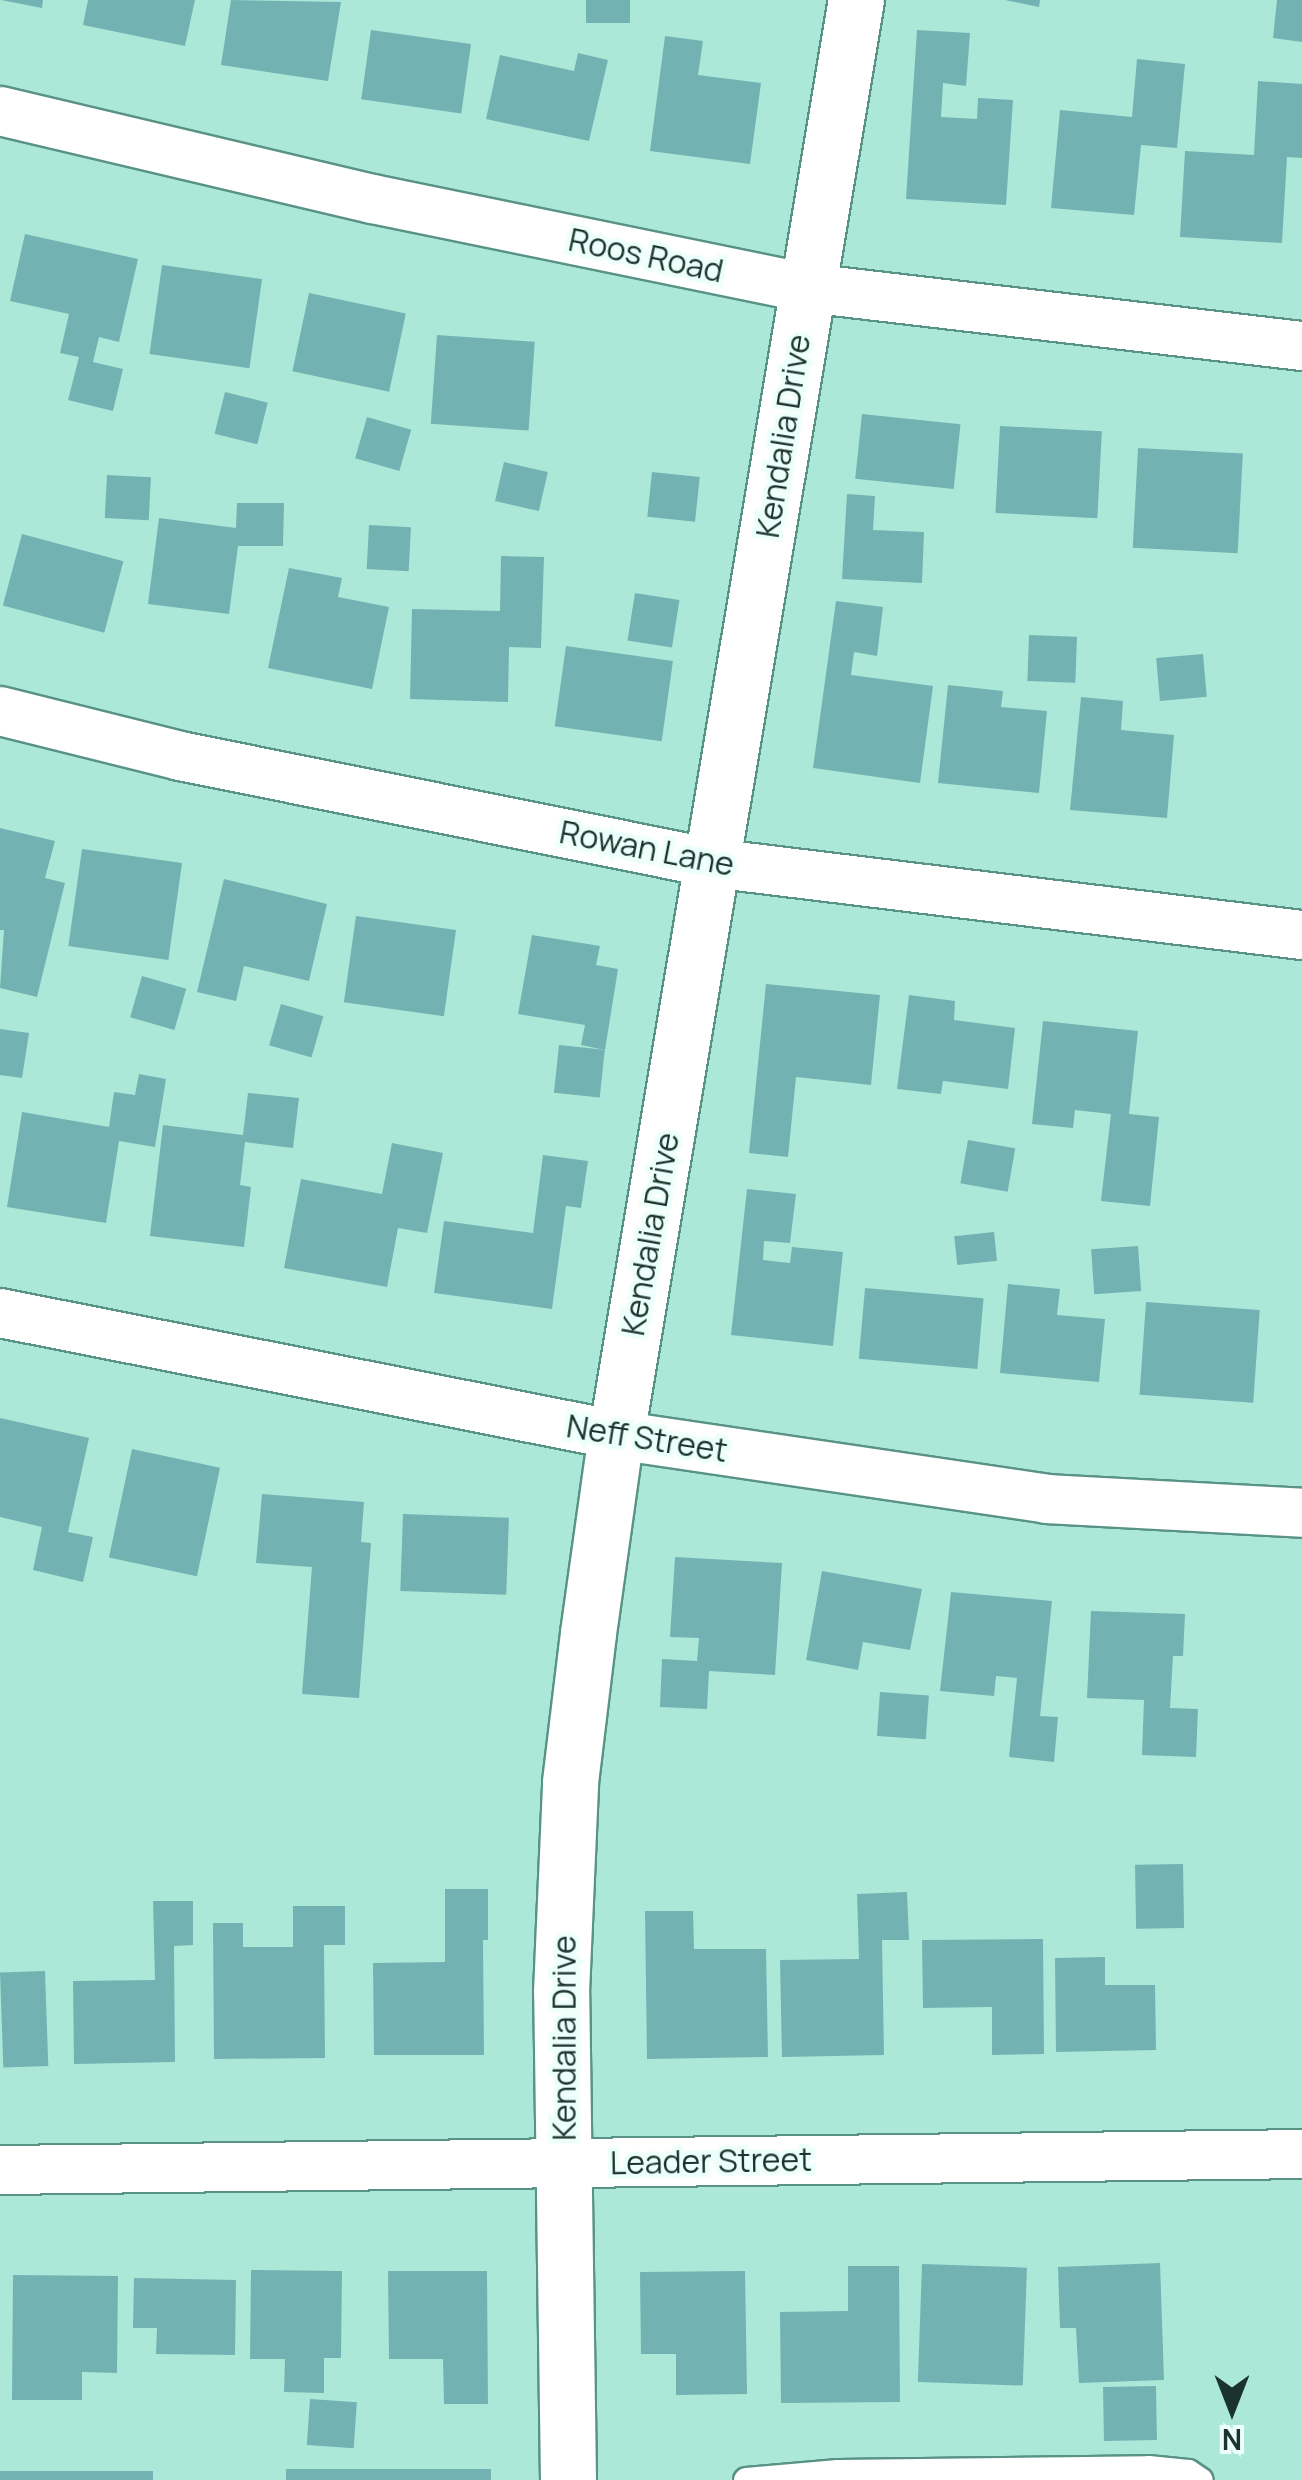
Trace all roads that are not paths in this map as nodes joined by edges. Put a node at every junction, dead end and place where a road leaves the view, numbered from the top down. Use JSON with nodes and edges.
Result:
{"nodes":[{"id":1,"x":856,"y":0,"type":"edge"},
{"id":2,"x":0,"y":111,"type":"edge"},
{"id":3,"x":808,"y":288,"type":"junction"},
{"id":4,"x":1302,"y":346,"type":"edge"},
{"id":5,"x":0,"y":711,"type":"edge"},
{"id":6,"x":712,"y":862,"type":"junction"},
{"id":7,"x":1302,"y":935,"type":"edge"},
{"id":8,"x":0,"y":1313,"type":"edge"},
{"id":9,"x":616,"y":1435,"type":"junction"},
{"id":10,"x":1302,"y":1513,"type":"edge"},
{"id":11,"x":1302,"y":2154,"type":"edge"},
{"id":12,"x":564,"y":2163,"type":"junction"},
{"id":13,"x":0,"y":2170,"type":"edge"},
{"id":14,"x":802,"y":2479,"type":"edge"},
{"id":15,"x":568,"y":2480,"type":"edge"},
{"id":16,"x":746,"y":2480,"type":"edge"},
{"id":17,"x":1200,"y":2480,"type":"edge"}],
"edges":[{"from":1,"to":3,"type":"street","name":"Kendalia Drive"},
{"from":2,"to":3,"type":"street","name":"Roos Road"},
{"from":3,"to":4,"type":"street","name":"Roos Road"},
{"from":3,"to":6,"type":"street","name":"Kendalia Drive"},
{"from":5,"to":6,"type":"street","name":"Rowan Lane"},
{"from":6,"to":7,"type":"street","name":"Rowan Lane"},
{"from":6,"to":9,"type":"street","name":"Kendalia Drive"},
{"from":8,"to":9,"type":"street","name":"Neff Street"},
{"from":9,"to":10,"type":"street","name":"Neff Street"},
{"from":9,"to":12,"type":"street","name":"Kendalia Drive"},
{"from":11,"to":12,"type":"street","name":"Leader Street"},
{"from":12,"to":13,"type":"street","name":"Leader Street"},
{"from":12,"to":15,"type":"street","name":"Kendalia Drive"},
{"from":14,"to":16,"type":"lane"},
{"from":14,"to":17,"type":"lane"}]}
